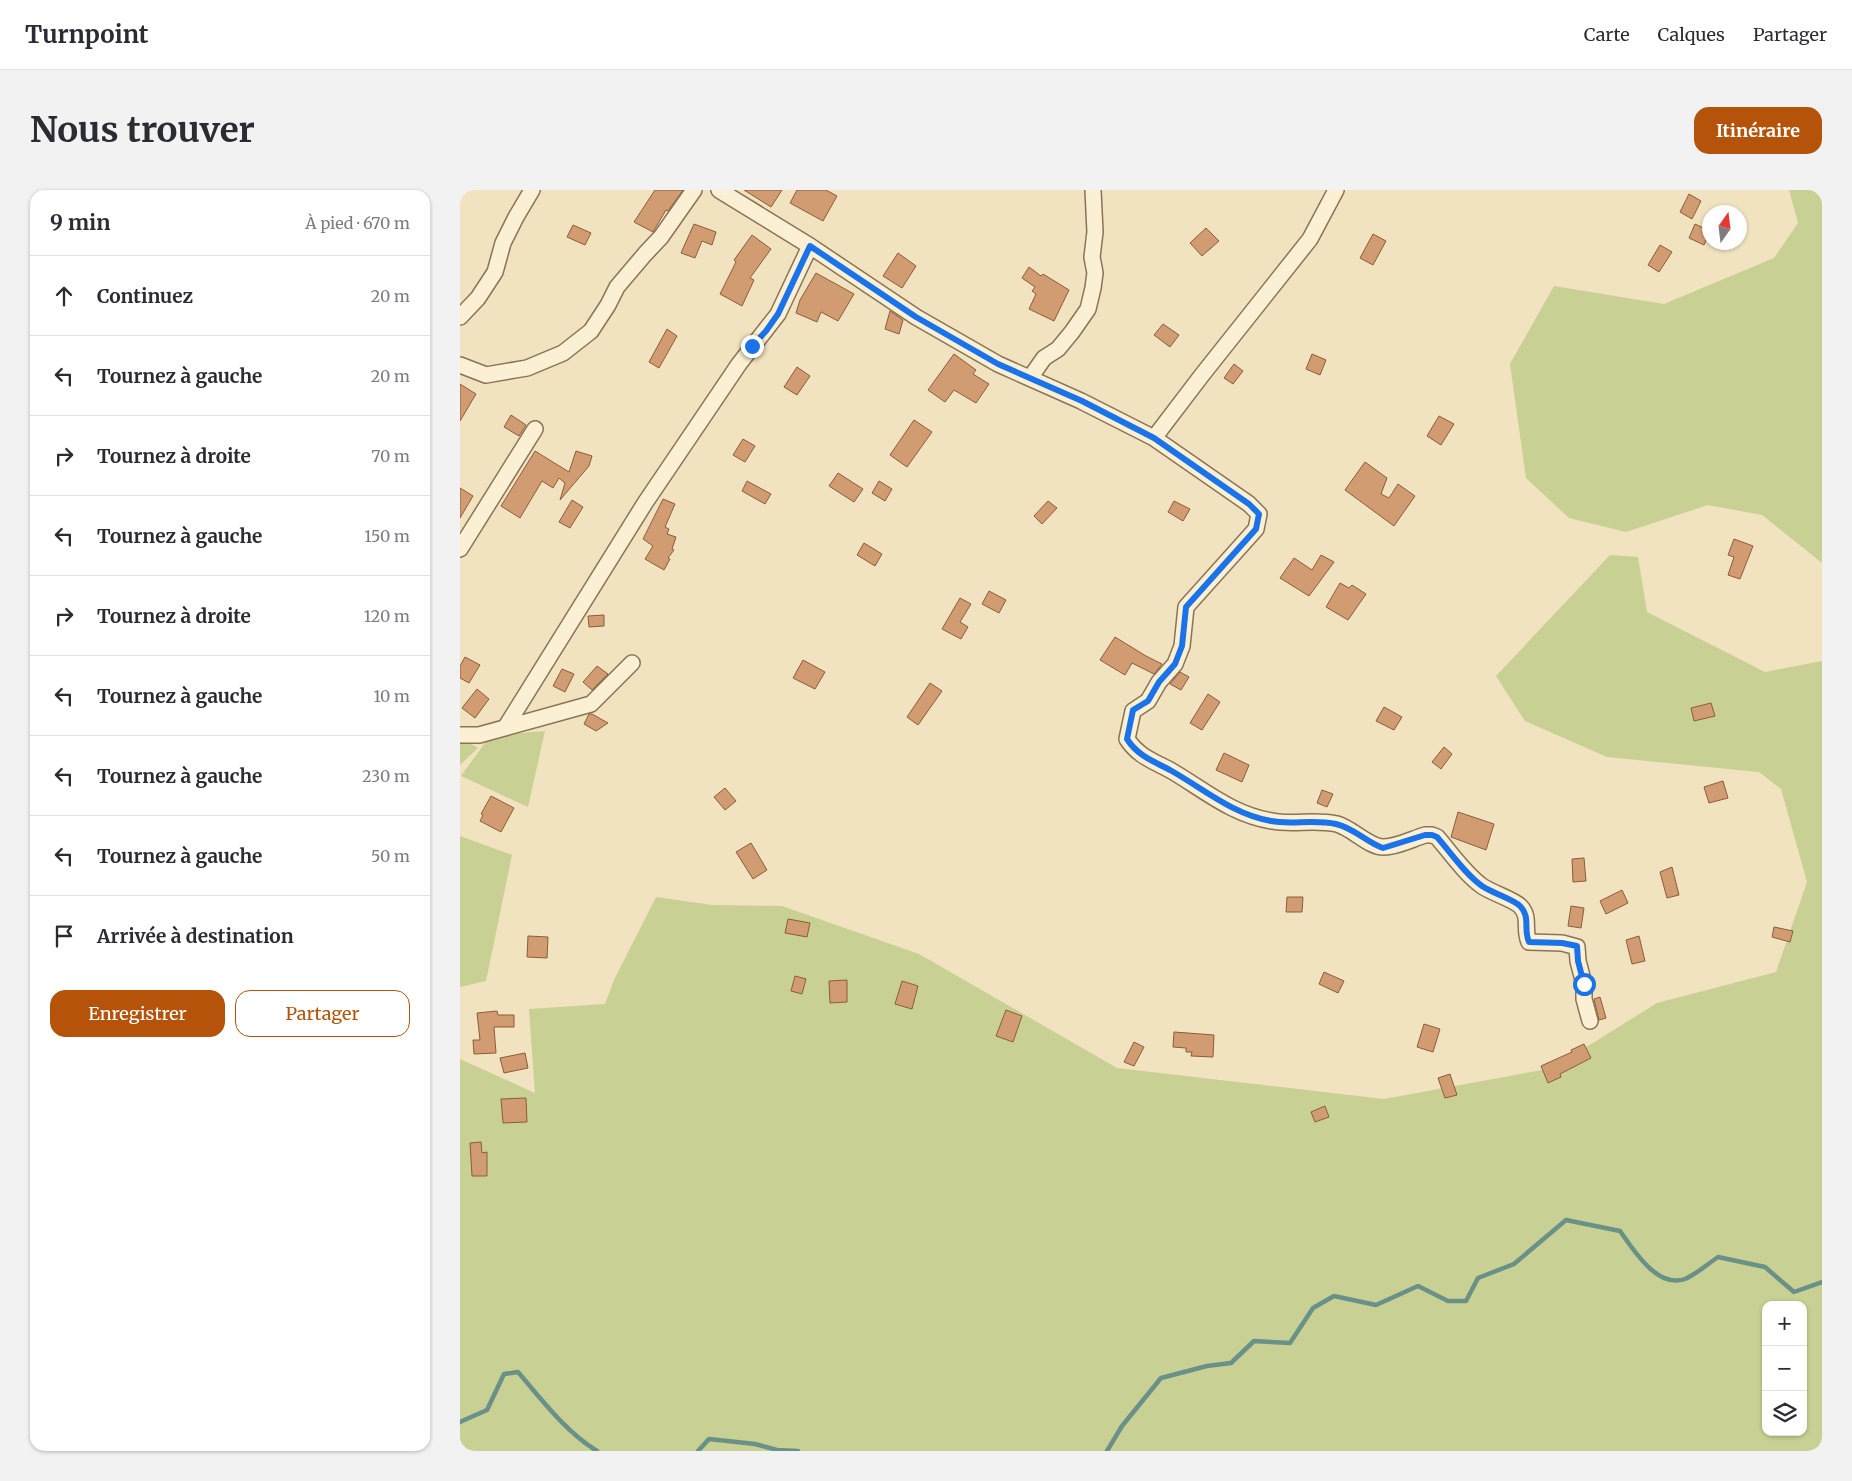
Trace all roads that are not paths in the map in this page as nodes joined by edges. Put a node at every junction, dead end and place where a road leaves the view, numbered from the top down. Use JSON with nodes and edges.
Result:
{"nodes":[{"id":1,"x":532,"y":190,"type":"edge"},
{"id":2,"x":694,"y":190,"type":"edge"},
{"id":3,"x":719,"y":190,"type":"edge"},
{"id":4,"x":1093,"y":190,"type":"edge"},
{"id":5,"x":1336,"y":190,"type":"edge"},
{"id":6,"x":810,"y":246,"type":"junction"},
{"id":7,"x":460,"y":317,"type":"edge"},
{"id":8,"x":460,"y":365,"type":"edge"},
{"id":9,"x":1030,"y":378,"type":"junction"},
{"id":10,"x":535,"y":429,"type":"dead end"},
{"id":11,"x":1154,"y":438,"type":"junction"},
{"id":12,"x":460,"y":549,"type":"edge"},
{"id":13,"x":632,"y":663,"type":"dead end"},
{"id":14,"x":505,"y":728,"type":"junction"},
{"id":15,"x":460,"y":735,"type":"edge"},
{"id":16,"x":1590,"y":1021,"type":"dead end"}],
"edges":[{"from":1,"to":7,"type":"street"},
{"from":2,"to":8,"type":"street"},
{"from":3,"to":6,"type":"street"},
{"from":4,"to":9,"type":"street"},
{"from":5,"to":11,"type":"street"},
{"from":6,"to":9,"type":"street"},
{"from":6,"to":14,"type":"street"},
{"from":9,"to":11,"type":"street"},
{"from":10,"to":12,"type":"street"},
{"from":11,"to":16,"type":"street"},
{"from":13,"to":14,"type":"street"},
{"from":14,"to":15,"type":"street"}]}
